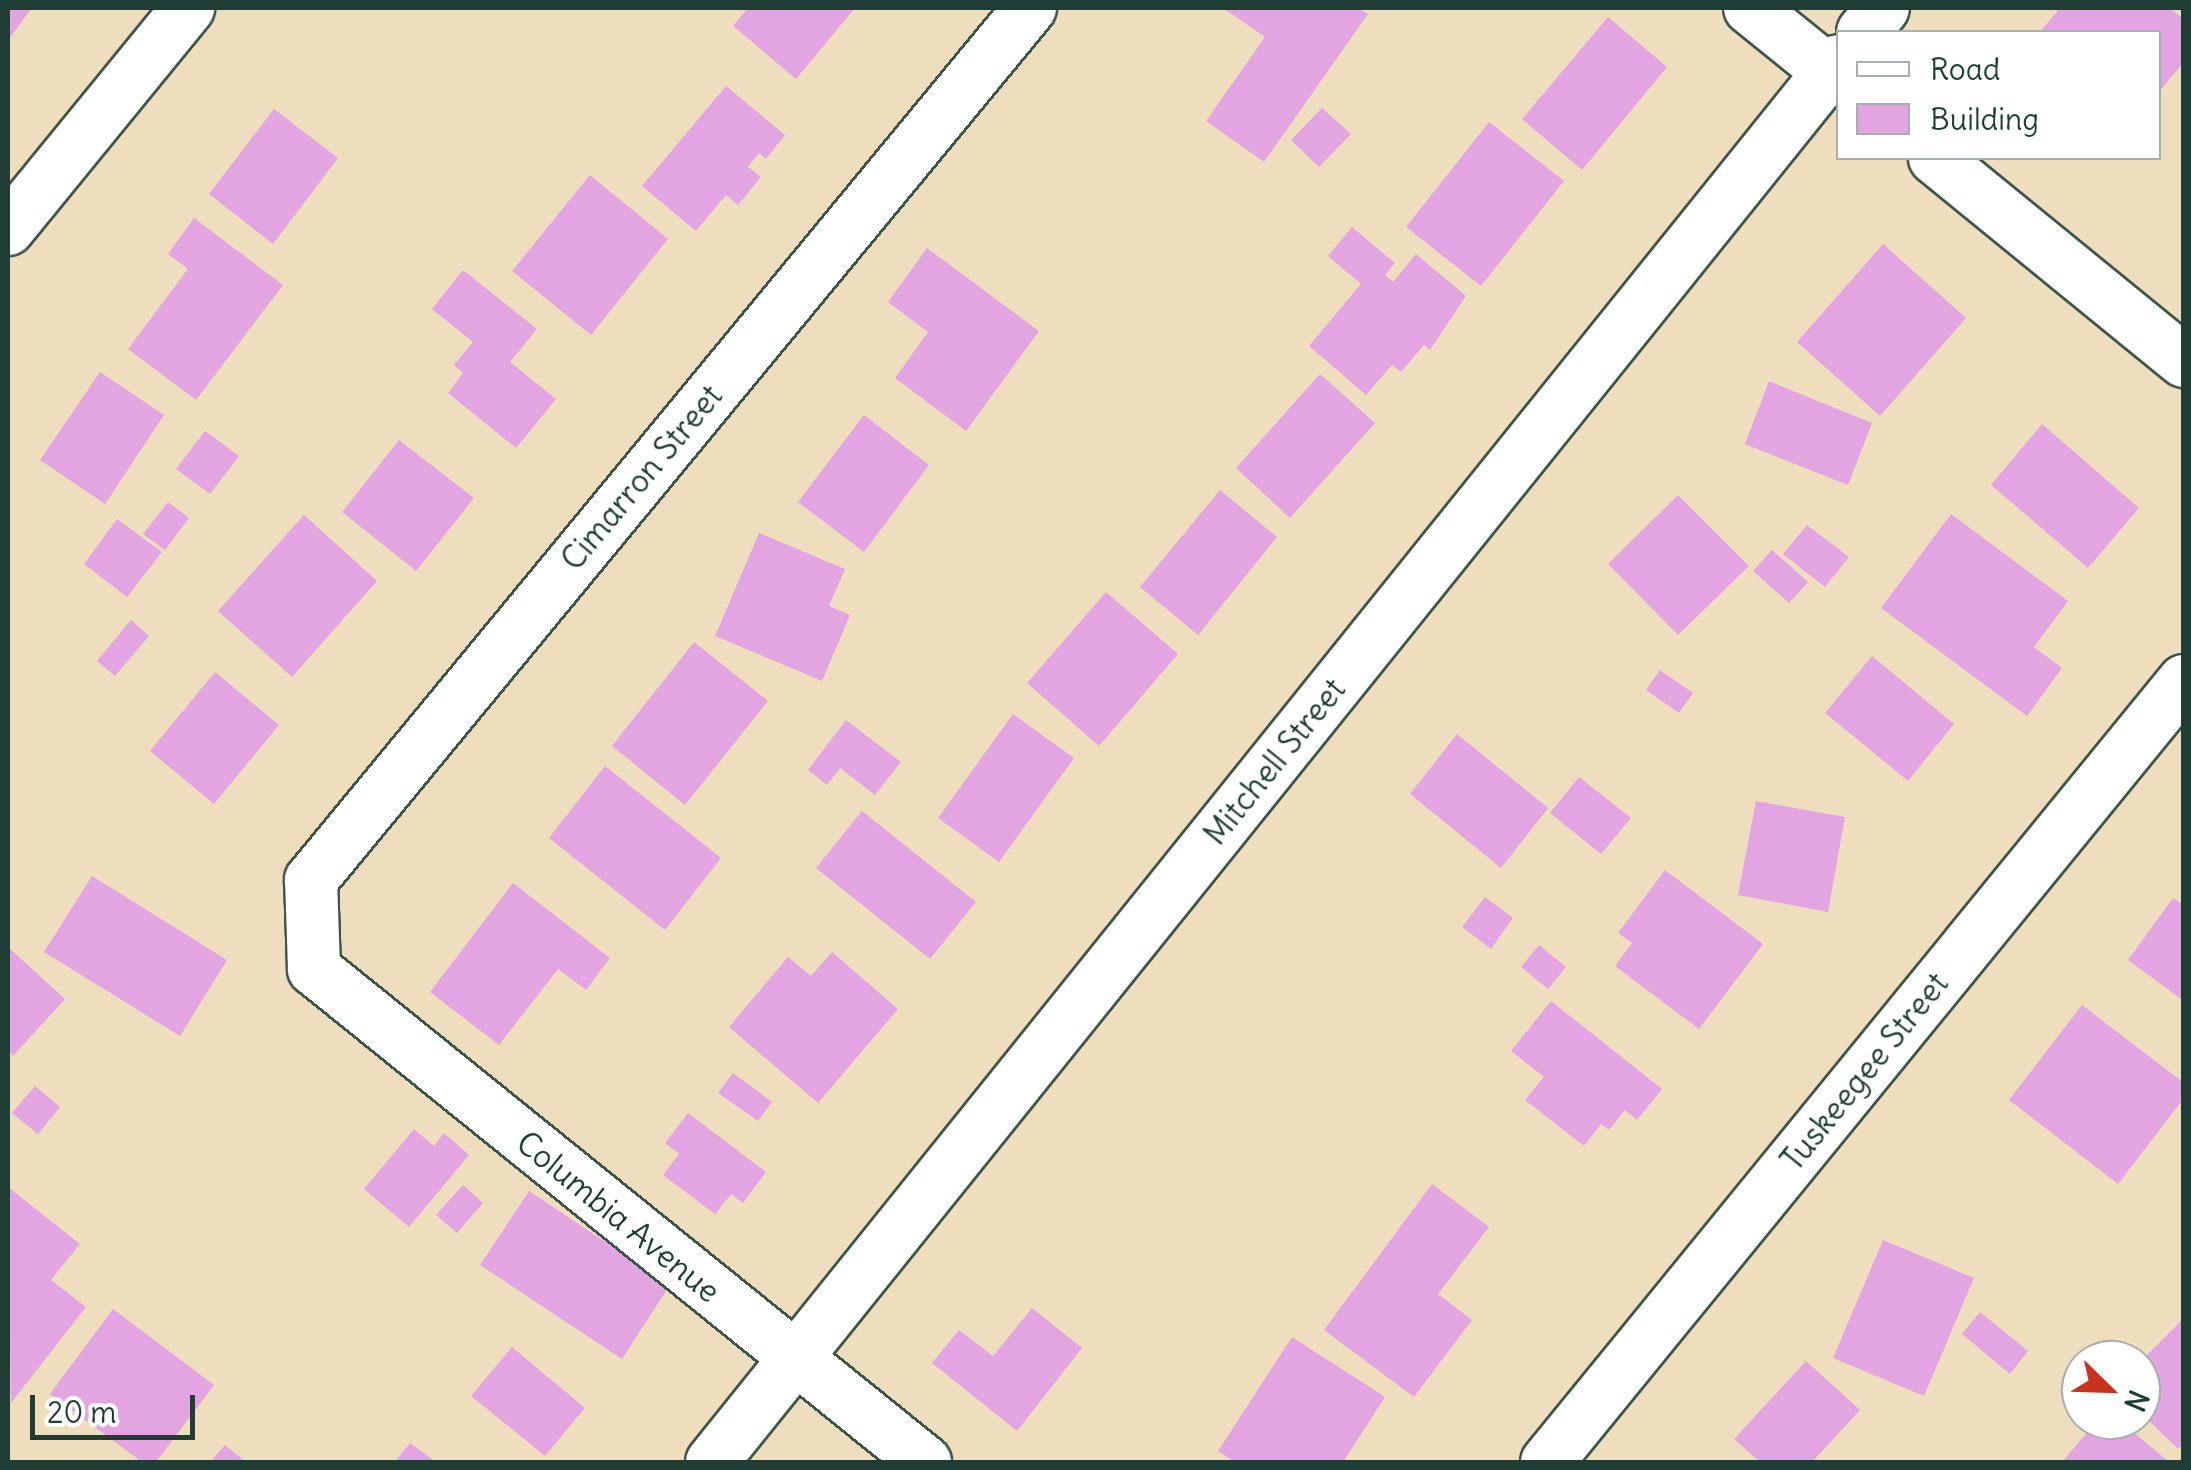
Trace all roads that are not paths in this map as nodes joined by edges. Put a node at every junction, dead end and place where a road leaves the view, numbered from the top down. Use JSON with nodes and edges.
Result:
{"nodes":[{"id":1,"x":188,"y":8,"type":"edge"},
{"id":2,"x":1030,"y":8,"type":"edge"},
{"id":3,"x":1750,"y":8,"type":"edge"},
{"id":4,"x":1883,"y":8,"type":"edge"},
{"id":5,"x":1866,"y":30,"type":"edge"},
{"id":6,"x":1836,"y":58,"type":"edge"},
{"id":7,"x":1836,"y":68,"type":"edge"},
{"id":8,"x":1937,"y":160,"type":"edge"},
{"id":9,"x":8,"y":229,"type":"edge"},
{"id":10,"x":2184,"y":361,"type":"edge"},
{"id":11,"x":2184,"y":680,"type":"edge"},
{"id":12,"x":314,"y":969,"type":"joint"},
{"id":13,"x":793,"y":1360,"type":"junction"},
{"id":14,"x":712,"y":1462,"type":"edge"},
{"id":15,"x":925,"y":1462,"type":"edge"},
{"id":16,"x":1547,"y":1462,"type":"edge"}],
"edges":[{"from":1,"to":9,"type":"street"},
{"from":2,"to":12,"type":"street","name":"Cimarron Street"},
{"from":3,"to":6,"type":"street"},
{"from":4,"to":5,"type":"street","name":"Mitchell Street"},
{"from":7,"to":13,"type":"street","name":"Mitchell Street"},
{"from":8,"to":10,"type":"street"},
{"from":11,"to":16,"type":"street","name":"Tuskeegee Street"},
{"from":12,"to":13,"type":"street","name":"Columbia Avenue"},
{"from":13,"to":14,"type":"street","name":"Mitchell Street"},
{"from":13,"to":15,"type":"street","name":"Columbia Avenue"}]}
